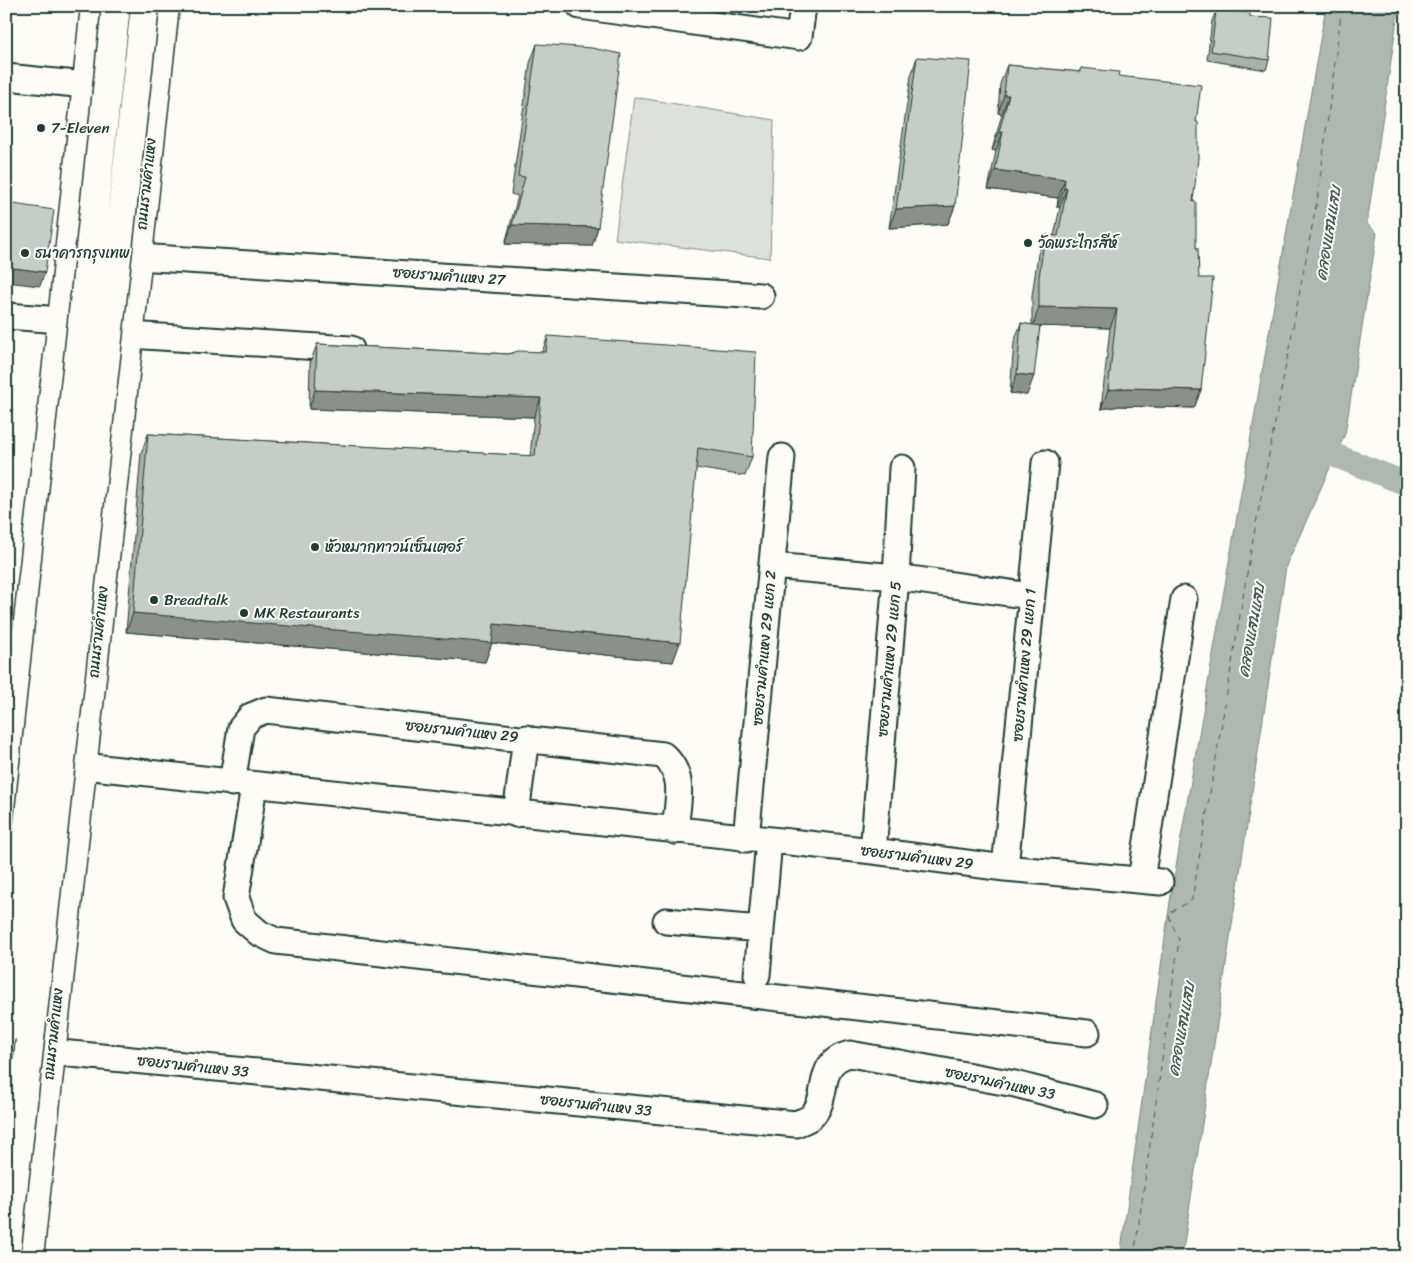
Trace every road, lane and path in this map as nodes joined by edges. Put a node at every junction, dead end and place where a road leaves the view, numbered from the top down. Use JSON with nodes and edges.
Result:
{"nodes":[{"id":1,"x":95,"y":6,"type":"edge"},
{"id":2,"x":116,"y":6,"type":"edge"},
{"id":3,"x":146,"y":6,"type":"edge"},
{"id":4,"x":166,"y":6,"type":"edge"},
{"id":5,"x":580,"y":6,"type":"edge"},
{"id":6,"x":803,"y":6,"type":"edge"},
{"id":7,"x":681,"y":13,"type":"edge"},
{"id":8,"x":6,"y":76,"type":"edge"},
{"id":9,"x":86,"y":85,"type":"junction"},
{"id":10,"x":79,"y":152,"type":"junction"},
{"id":11,"x":149,"y":158,"type":"junction"},
{"id":12,"x":138,"y":257,"type":"junction"},
{"id":13,"x":761,"y":296,"type":"dead end"},
{"id":14,"x":6,"y":316,"type":"edge"},
{"id":15,"x":62,"y":320,"type":"junction"},
{"id":16,"x":129,"y":335,"type":"junction"},
{"id":17,"x":375,"y":350,"type":"edge"},
{"id":18,"x":782,"y":457,"type":"dead end"},
{"id":19,"x":1045,"y":463,"type":"dead end"},
{"id":20,"x":902,"y":468,"type":"dead end"},
{"id":21,"x":772,"y":566,"type":"junction"},
{"id":22,"x":896,"y":577,"type":"junction"},
{"id":23,"x":1031,"y":596,"type":"junction"},
{"id":24,"x":1184,"y":599,"type":"dead end"},
{"id":25,"x":99,"y":624,"type":"junction"},
{"id":26,"x":16,"y":638,"type":"edge"},
{"id":27,"x":526,"y":738,"type":"junction"},
{"id":28,"x":83,"y":766,"type":"junction"},
{"id":29,"x":243,"y":784,"type":"junction"},
{"id":30,"x":516,"y":814,"type":"junction"},
{"id":31,"x":675,"y":831,"type":"junction"},
{"id":32,"x":758,"y":840,"type":"junction"},
{"id":33,"x":6,"y":847,"type":"edge"},
{"id":34,"x":873,"y":851,"type":"junction"},
{"id":35,"x":1005,"y":868,"type":"junction"},
{"id":36,"x":666,"y":921,"type":"dead end"},
{"id":37,"x":761,"y":929,"type":"junction"},
{"id":38,"x":757,"y":975,"type":"dead end"},
{"id":39,"x":6,"y":1029,"type":"edge"},
{"id":40,"x":1086,"y":1032,"type":"dead end"},
{"id":41,"x":50,"y":1052,"type":"junction"},
{"id":42,"x":1095,"y":1105,"type":"dead end"},
{"id":43,"x":6,"y":1255,"type":"edge"},
{"id":44,"x":29,"y":1257,"type":"edge"}],
"edges":[{"from":1,"to":9,"type":"main road"},
{"from":2,"to":39,"type":"main road","bridge":true},
{"from":3,"to":43,"type":"main road","name":"ถนนรามคำแหง","bridge":true},
{"from":4,"to":11,"type":"main road","name":"ถนนรามคำแหง"},
{"from":5,"to":7,"type":"street"},
{"from":6,"to":7,"type":"street"},
{"from":8,"to":9,"type":"street"},
{"from":9,"to":10,"type":"main road"},
{"from":10,"to":11,"type":"main road"},
{"from":10,"to":15,"type":"main road"},
{"from":11,"to":12,"type":"main road","name":"ถนนรามคำแหง"},
{"from":12,"to":13,"type":"street","name":"ซอยรามคำแหง 27"},
{"from":12,"to":16,"type":"main road","name":"ถนนรามคำแหง"},
{"from":14,"to":15,"type":"street"},
{"from":15,"to":26,"type":"main road"},
{"from":16,"to":17,"type":"street"},
{"from":16,"to":25,"type":"main road","name":"ถนนรามคำแหง"},
{"from":18,"to":21,"type":"street","name":"ซอยรามคำแหง 29 แยก 2"},
{"from":19,"to":23,"type":"street","name":"ซอยรามคำแหง 29 แยก 1"},
{"from":20,"to":22,"type":"street","name":"ซอยรามคำแหง 29 แยก 5"},
{"from":21,"to":22,"type":"street"},
{"from":21,"to":32,"type":"street","name":"ซอยรามคำแหง 29 แยก 2"},
{"from":22,"to":23,"type":"street"},
{"from":22,"to":34,"type":"street","name":"ซอยรามคำแหง 29 แยก 5"},
{"from":23,"to":35,"type":"street","name":"ซอยรามคำแหง 29 แยก 1"},
{"from":24,"to":35,"type":"street","name":"ซอยรามคำแหง 29"},
{"from":25,"to":26,"type":"main road"},
{"from":25,"to":28,"type":"main road","name":"ถนนรามคำแหง"},
{"from":26,"to":33,"type":"main road"},
{"from":27,"to":29,"type":"street","name":"ซอยรามคำแหง 29"},
{"from":27,"to":30,"type":"street"},
{"from":27,"to":31,"type":"street","name":"ซอยรามคำแหง 29"},
{"from":28,"to":29,"type":"street","name":"ซอยรามคำแหง 29"},
{"from":28,"to":41,"type":"main road","name":"ถนนรามคำแหง"},
{"from":29,"to":30,"type":"street","name":"ซอยรามคำแหง 29"},
{"from":29,"to":40,"type":"street"},
{"from":30,"to":31,"type":"street","name":"ซอยรามคำแหง 29"},
{"from":31,"to":32,"type":"street","name":"ซอยรามคำแหง 29"},
{"from":32,"to":34,"type":"street","name":"ซอยรามคำแหง 29"},
{"from":32,"to":37,"type":"street","name":"ซอยรามคำแหง 29 แยก 2"},
{"from":34,"to":35,"type":"street","name":"ซอยรามคำแหง 29"},
{"from":36,"to":37,"type":"street"},
{"from":37,"to":38,"type":"street","name":"ซอยรามคำแหง 29 แยก 2"},
{"from":41,"to":42,"type":"street","name":"ซอยรามคำแหง 33"},
{"from":41,"to":44,"type":"main road","name":"ถนนรามคำแหง"}]}
